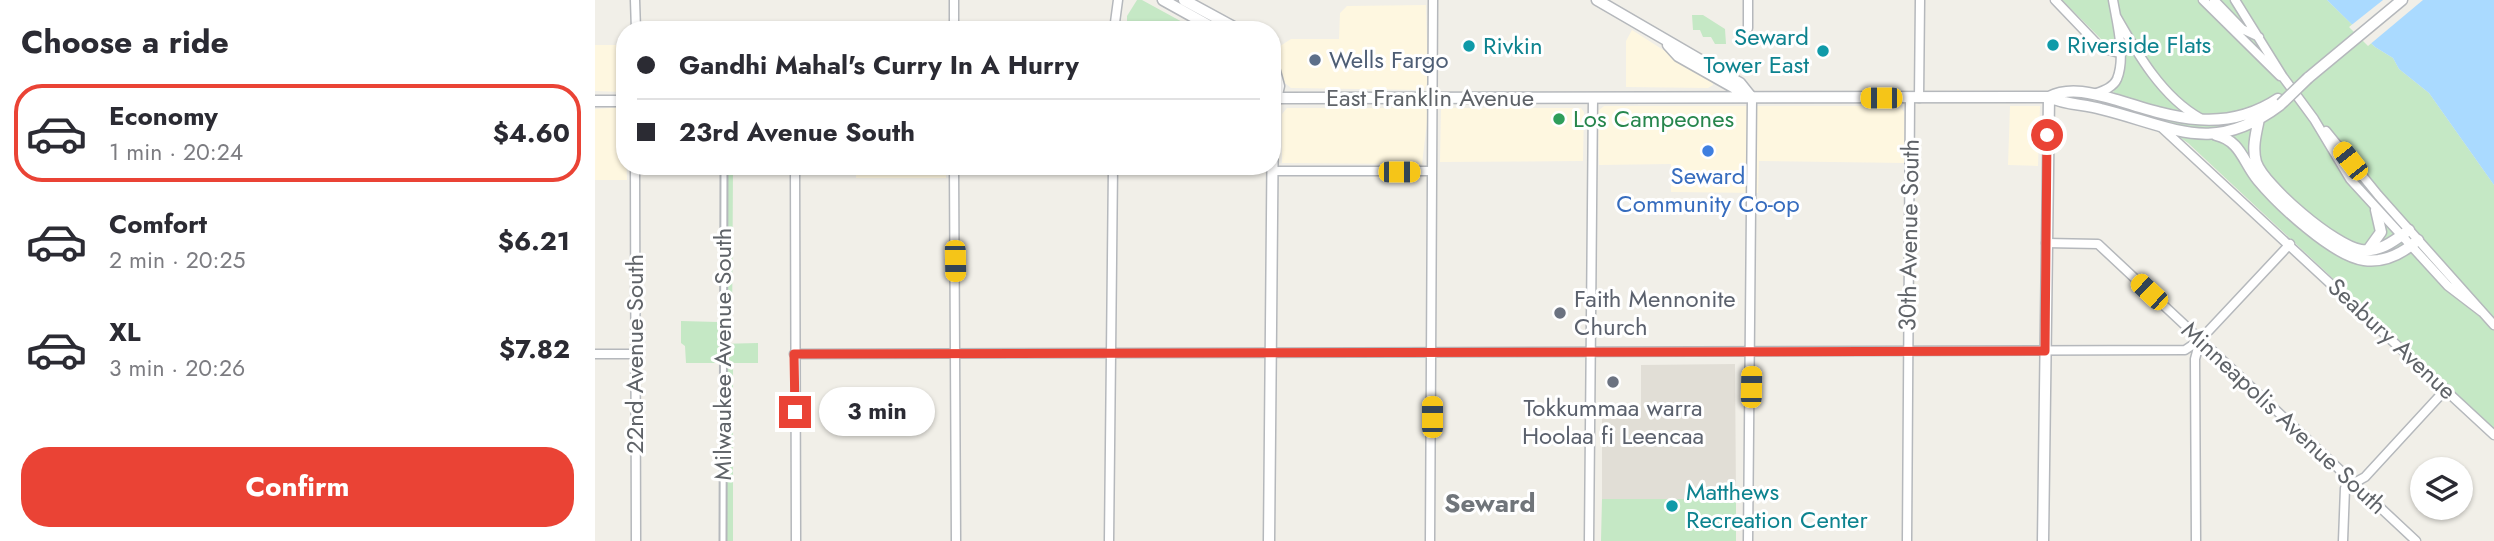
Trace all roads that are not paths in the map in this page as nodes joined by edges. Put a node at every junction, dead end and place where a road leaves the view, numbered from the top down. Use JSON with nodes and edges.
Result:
{"nodes":[{"id":1,"x":635,"y":0,"type":"edge"},
{"id":2,"x":954,"y":0,"type":"edge"},
{"id":3,"x":1118,"y":0,"type":"edge"},
{"id":4,"x":1163,"y":0,"type":"edge"},
{"id":5,"x":1184,"y":0,"type":"edge"},
{"id":6,"x":1433,"y":0,"type":"edge"},
{"id":7,"x":1597,"y":0,"type":"edge"},
{"id":8,"x":1748,"y":0,"type":"edge"},
{"id":9,"x":1920,"y":0,"type":"edge"},
{"id":10,"x":2055,"y":0,"type":"edge"},
{"id":11,"x":2113,"y":0,"type":"edge"},
{"id":12,"x":2203,"y":0,"type":"edge"},
{"id":13,"x":2214,"y":0,"type":"edge"},
{"id":14,"x":2235,"y":0,"type":"edge"},
{"id":15,"x":2402,"y":0,"type":"edge"},
{"id":16,"x":2116,"y":16,"type":"junction"},
{"id":17,"x":636,"y":21,"type":"edge"},
{"id":18,"x":954,"y":21,"type":"edge"},
{"id":19,"x":1115,"y":21,"type":"edge"},
{"id":20,"x":1201,"y":21,"type":"edge"},
{"id":21,"x":1222,"y":21,"type":"edge"},
{"id":22,"x":1748,"y":28,"type":"dead end"},
{"id":23,"x":2259,"y":37,"type":"junction"},
{"id":24,"x":2119,"y":53,"type":"junction"},
{"id":25,"x":2283,"y":77,"type":"junction"},
{"id":26,"x":2094,"y":94,"type":"junction"},
{"id":27,"x":1281,"y":97,"type":"edge"},
{"id":28,"x":1752,"y":97,"type":"junction"},
{"id":29,"x":2049,"y":97,"type":"junction"},
{"id":30,"x":1433,"y":98,"type":"junction"},
{"id":31,"x":1593,"y":98,"type":"junction"},
{"id":32,"x":1915,"y":98,"type":"junction"},
{"id":33,"x":595,"y":101,"type":"edge"},
{"id":34,"x":616,"y":101,"type":"edge"},
{"id":35,"x":2280,"y":101,"type":"junction"},
{"id":36,"x":2314,"y":119,"type":"junction"},
{"id":37,"x":2259,"y":120,"type":"junction"},
{"id":38,"x":2208,"y":122,"type":"junction"},
{"id":39,"x":2158,"y":125,"type":"junction"},
{"id":40,"x":2216,"y":135,"type":"junction"},
{"id":41,"x":1281,"y":171,"type":"edge"},
{"id":42,"x":1431,"y":172,"type":"junction"},
{"id":43,"x":635,"y":175,"type":"edge"},
{"id":44,"x":725,"y":175,"type":"edge"},
{"id":45,"x":795,"y":175,"type":"edge"},
{"id":46,"x":954,"y":175,"type":"edge"},
{"id":47,"x":1113,"y":175,"type":"edge"},
{"id":48,"x":1272,"y":175,"type":"edge"},
{"id":49,"x":2376,"y":210,"type":"junction"},
{"id":50,"x":2409,"y":230,"type":"junction"},
{"id":51,"x":2400,"y":237,"type":"junction"},
{"id":52,"x":2046,"y":243,"type":"junction"},
{"id":53,"x":2290,"y":244,"type":"junction"},
{"id":54,"x":2414,"y":244,"type":"junction"},
{"id":55,"x":2368,"y":250,"type":"junction"},
{"id":56,"x":2494,"y":325,"type":"edge"},
{"id":57,"x":2200,"y":340,"type":"junction"},
{"id":58,"x":1751,"y":351,"type":"junction"},
{"id":59,"x":1908,"y":351,"type":"junction"},
{"id":60,"x":2045,"y":351,"type":"junction"},
{"id":61,"x":1112,"y":352,"type":"junction"},
{"id":62,"x":1271,"y":352,"type":"junction"},
{"id":63,"x":1431,"y":352,"type":"junction"},
{"id":64,"x":1591,"y":352,"type":"junction"},
{"id":65,"x":955,"y":353,"type":"junction"},
{"id":66,"x":595,"y":354,"type":"edge"},
{"id":67,"x":635,"y":354,"type":"junction"},
{"id":68,"x":794,"y":354,"type":"junction"},
{"id":69,"x":2446,"y":389,"type":"junction"},
{"id":70,"x":2494,"y":435,"type":"edge"},
{"id":71,"x":2354,"y":483,"type":"junction"},
{"id":72,"x":636,"y":541,"type":"edge"},
{"id":73,"x":723,"y":541,"type":"edge"},
{"id":74,"x":796,"y":541,"type":"edge"},
{"id":75,"x":956,"y":541,"type":"edge"},
{"id":76,"x":1109,"y":541,"type":"edge"},
{"id":77,"x":1269,"y":541,"type":"edge"},
{"id":78,"x":1430,"y":541,"type":"edge"},
{"id":79,"x":1590,"y":541,"type":"edge"},
{"id":80,"x":1748,"y":541,"type":"edge"},
{"id":81,"x":1906,"y":541,"type":"edge"},
{"id":82,"x":2043,"y":541,"type":"edge"},
{"id":83,"x":2196,"y":541,"type":"edge"},
{"id":84,"x":2343,"y":541,"type":"edge"},
{"id":85,"x":2416,"y":541,"type":"edge"}],
"edges":[{"from":1,"to":17,"type":"street"},
{"from":2,"to":18,"type":"street"},
{"from":3,"to":19,"type":"street"},
{"from":4,"to":20,"type":"street"},
{"from":5,"to":21,"type":"street"},
{"from":6,"to":30,"type":"street"},
{"from":7,"to":28,"type":"street"},
{"from":8,"to":22,"type":"street"},
{"from":9,"to":32,"type":"street","name":"30th Avenue South"},
{"from":10,"to":24,"type":"street"},
{"from":11,"to":16,"type":"street"},
{"from":12,"to":25,"type":"street"},
{"from":13,"to":23,"type":"street"},
{"from":14,"to":23,"type":"street"},
{"from":15,"to":35,"type":"street","bridge":true},
{"from":16,"to":24,"type":"street"},
{"from":16,"to":38,"type":"street"},
{"from":23,"to":25,"type":"street"},
{"from":24,"to":26,"type":"street"},
{"from":25,"to":36,"type":"street"},
{"from":26,"to":29,"type":"street","name":"East Franklin Avenue"},
{"from":26,"to":38,"type":"street","name":"East Franklin Avenue"},
{"from":27,"to":30,"type":"street","name":"East Franklin Avenue"},
{"from":28,"to":31,"type":"street","name":"East Franklin Avenue"},
{"from":28,"to":32,"type":"street","name":"East Franklin Avenue"},
{"from":28,"to":58,"type":"street"},
{"from":29,"to":32,"type":"street","name":"East Franklin Avenue"},
{"from":29,"to":39,"type":"street","name":"East Franklin Avenue"},
{"from":29,"to":52,"type":"street"},
{"from":30,"to":31,"type":"street","name":"East Franklin Avenue"},
{"from":30,"to":42,"type":"street"},
{"from":31,"to":64,"type":"street"},
{"from":32,"to":59,"type":"street","name":"30th Avenue South"},
{"from":33,"to":34,"type":"street"},
{"from":35,"to":37,"type":"street","name":"East Franklin Avenue"},
{"from":35,"to":38,"type":"street","name":"East Franklin Avenue"},
{"from":36,"to":49,"type":"street"},
{"from":36,"to":50,"type":"street"},
{"from":37,"to":40,"type":"street","name":"East Franklin Avenue"},
{"from":37,"to":55,"type":"street"},
{"from":39,"to":40,"type":"street","name":"East Franklin Avenue"},
{"from":39,"to":53,"type":"street","name":"Seabury Avenue"},
{"from":40,"to":54,"type":"street"},
{"from":41,"to":42,"type":"street"},
{"from":42,"to":63,"type":"street"},
{"from":43,"to":67,"type":"street","name":"22nd Avenue South"},
{"from":44,"to":73,"type":"street","name":"Milwaukee Avenue South"},
{"from":45,"to":68,"type":"street"},
{"from":46,"to":65,"type":"street"},
{"from":47,"to":61,"type":"street"},
{"from":48,"to":62,"type":"street"},
{"from":49,"to":51,"type":"street"},
{"from":49,"to":55,"type":"street"},
{"from":50,"to":51,"type":"street"},
{"from":50,"to":54,"type":"street"},
{"from":51,"to":54,"type":"street"},
{"from":51,"to":55,"type":"street"},
{"from":52,"to":57,"type":"street","name":"Minneapolis Avenue South"},
{"from":52,"to":60,"type":"street"},
{"from":53,"to":57,"type":"street"},
{"from":53,"to":69,"type":"street","name":"Seabury Avenue"},
{"from":54,"to":56,"type":"street"},
{"from":57,"to":60,"type":"street"},
{"from":57,"to":71,"type":"street","name":"Minneapolis Avenue South"},
{"from":57,"to":83,"type":"street"},
{"from":58,"to":59,"type":"street"},
{"from":58,"to":64,"type":"street"},
{"from":58,"to":80,"type":"street"},
{"from":59,"to":60,"type":"street"},
{"from":59,"to":81,"type":"street","name":"30th Avenue South"},
{"from":60,"to":82,"type":"street"},
{"from":61,"to":62,"type":"street"},
{"from":61,"to":65,"type":"street"},
{"from":61,"to":76,"type":"street"},
{"from":62,"to":63,"type":"street"},
{"from":62,"to":77,"type":"street"},
{"from":63,"to":64,"type":"street"},
{"from":63,"to":78,"type":"street"},
{"from":64,"to":79,"type":"street"},
{"from":65,"to":68,"type":"street"},
{"from":65,"to":75,"type":"street"},
{"from":66,"to":67,"type":"street"},
{"from":67,"to":72,"type":"street","name":"22nd Avenue South"},
{"from":68,"to":74,"type":"street"},
{"from":69,"to":70,"type":"street","name":"Seabury Avenue"},
{"from":69,"to":71,"type":"street"},
{"from":71,"to":84,"type":"street"},
{"from":71,"to":85,"type":"street","name":"Minneapolis Avenue South"}]}
